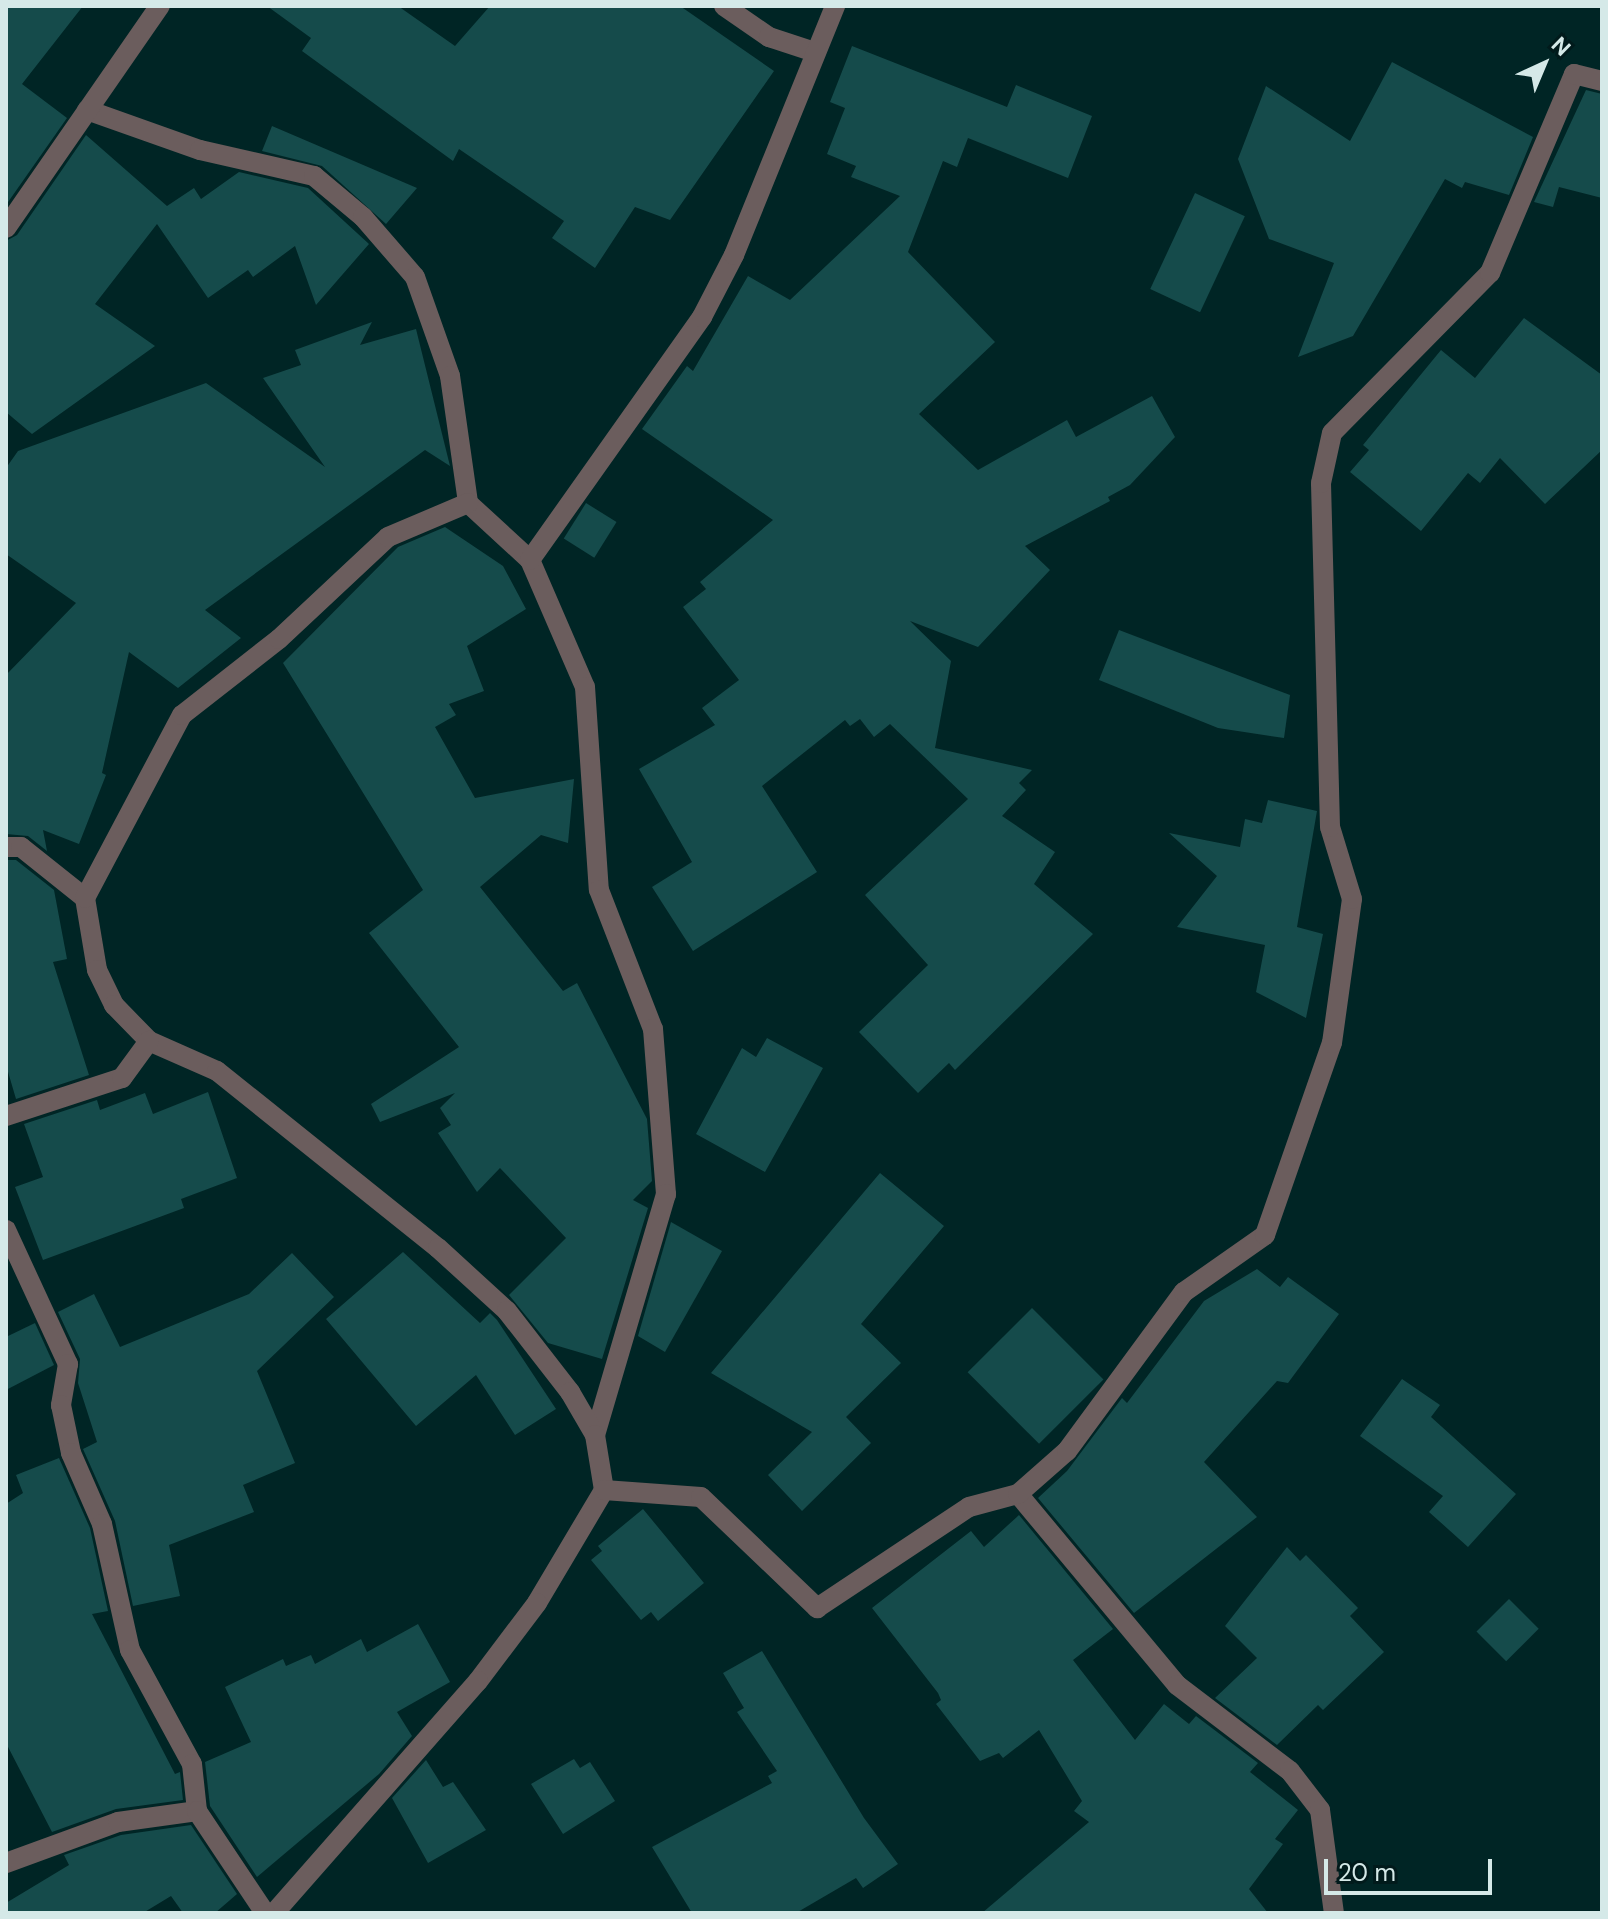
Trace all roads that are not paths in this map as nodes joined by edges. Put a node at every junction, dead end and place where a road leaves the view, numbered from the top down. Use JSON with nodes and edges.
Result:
{"nodes":[{"id":1,"x":160,"y":6,"type":"edge"},
{"id":2,"x":724,"y":6,"type":"edge"},
{"id":3,"x":835,"y":6,"type":"edge"},
{"id":4,"x":815,"y":52,"type":"junction"},
{"id":5,"x":1602,"y":81,"type":"edge"},
{"id":6,"x":87,"y":110,"type":"junction"},
{"id":7,"x":6,"y":228,"type":"edge"},
{"id":8,"x":468,"y":503,"type":"junction"},
{"id":9,"x":530,"y":560,"type":"junction"},
{"id":10,"x":6,"y":847,"type":"edge"},
{"id":11,"x":85,"y":898,"type":"junction"},
{"id":12,"x":149,"y":1041,"type":"junction"},
{"id":13,"x":6,"y":1116,"type":"edge"},
{"id":14,"x":6,"y":1230,"type":"edge"},
{"id":15,"x":595,"y":1435,"type":"junction"},
{"id":16,"x":604,"y":1490,"type":"junction"},
{"id":17,"x":1018,"y":1494,"type":"junction"},
{"id":18,"x":197,"y":1811,"type":"junction"},
{"id":19,"x":6,"y":1863,"type":"edge"},
{"id":20,"x":265,"y":1913,"type":"edge"},
{"id":21,"x":274,"y":1913,"type":"edge"},
{"id":22,"x":1334,"y":1913,"type":"edge"}],
"edges":[{"from":1,"to":6,"type":"street"},
{"from":2,"to":4,"type":"street"},
{"from":3,"to":4,"type":"street"},
{"from":4,"to":9,"type":"street"},
{"from":5,"to":17,"type":"street"},
{"from":6,"to":7,"type":"street"},
{"from":6,"to":8,"type":"street"},
{"from":8,"to":9,"type":"street"},
{"from":8,"to":11,"type":"street"},
{"from":9,"to":15,"type":"street"},
{"from":10,"to":11,"type":"street"},
{"from":11,"to":12,"type":"street"},
{"from":12,"to":13,"type":"street"},
{"from":12,"to":15,"type":"street"},
{"from":14,"to":18,"type":"street"},
{"from":15,"to":16,"type":"street"},
{"from":16,"to":17,"type":"street"},
{"from":16,"to":21,"type":"street"},
{"from":17,"to":22,"type":"street"},
{"from":18,"to":19,"type":"street"},
{"from":18,"to":20,"type":"street"}]}
